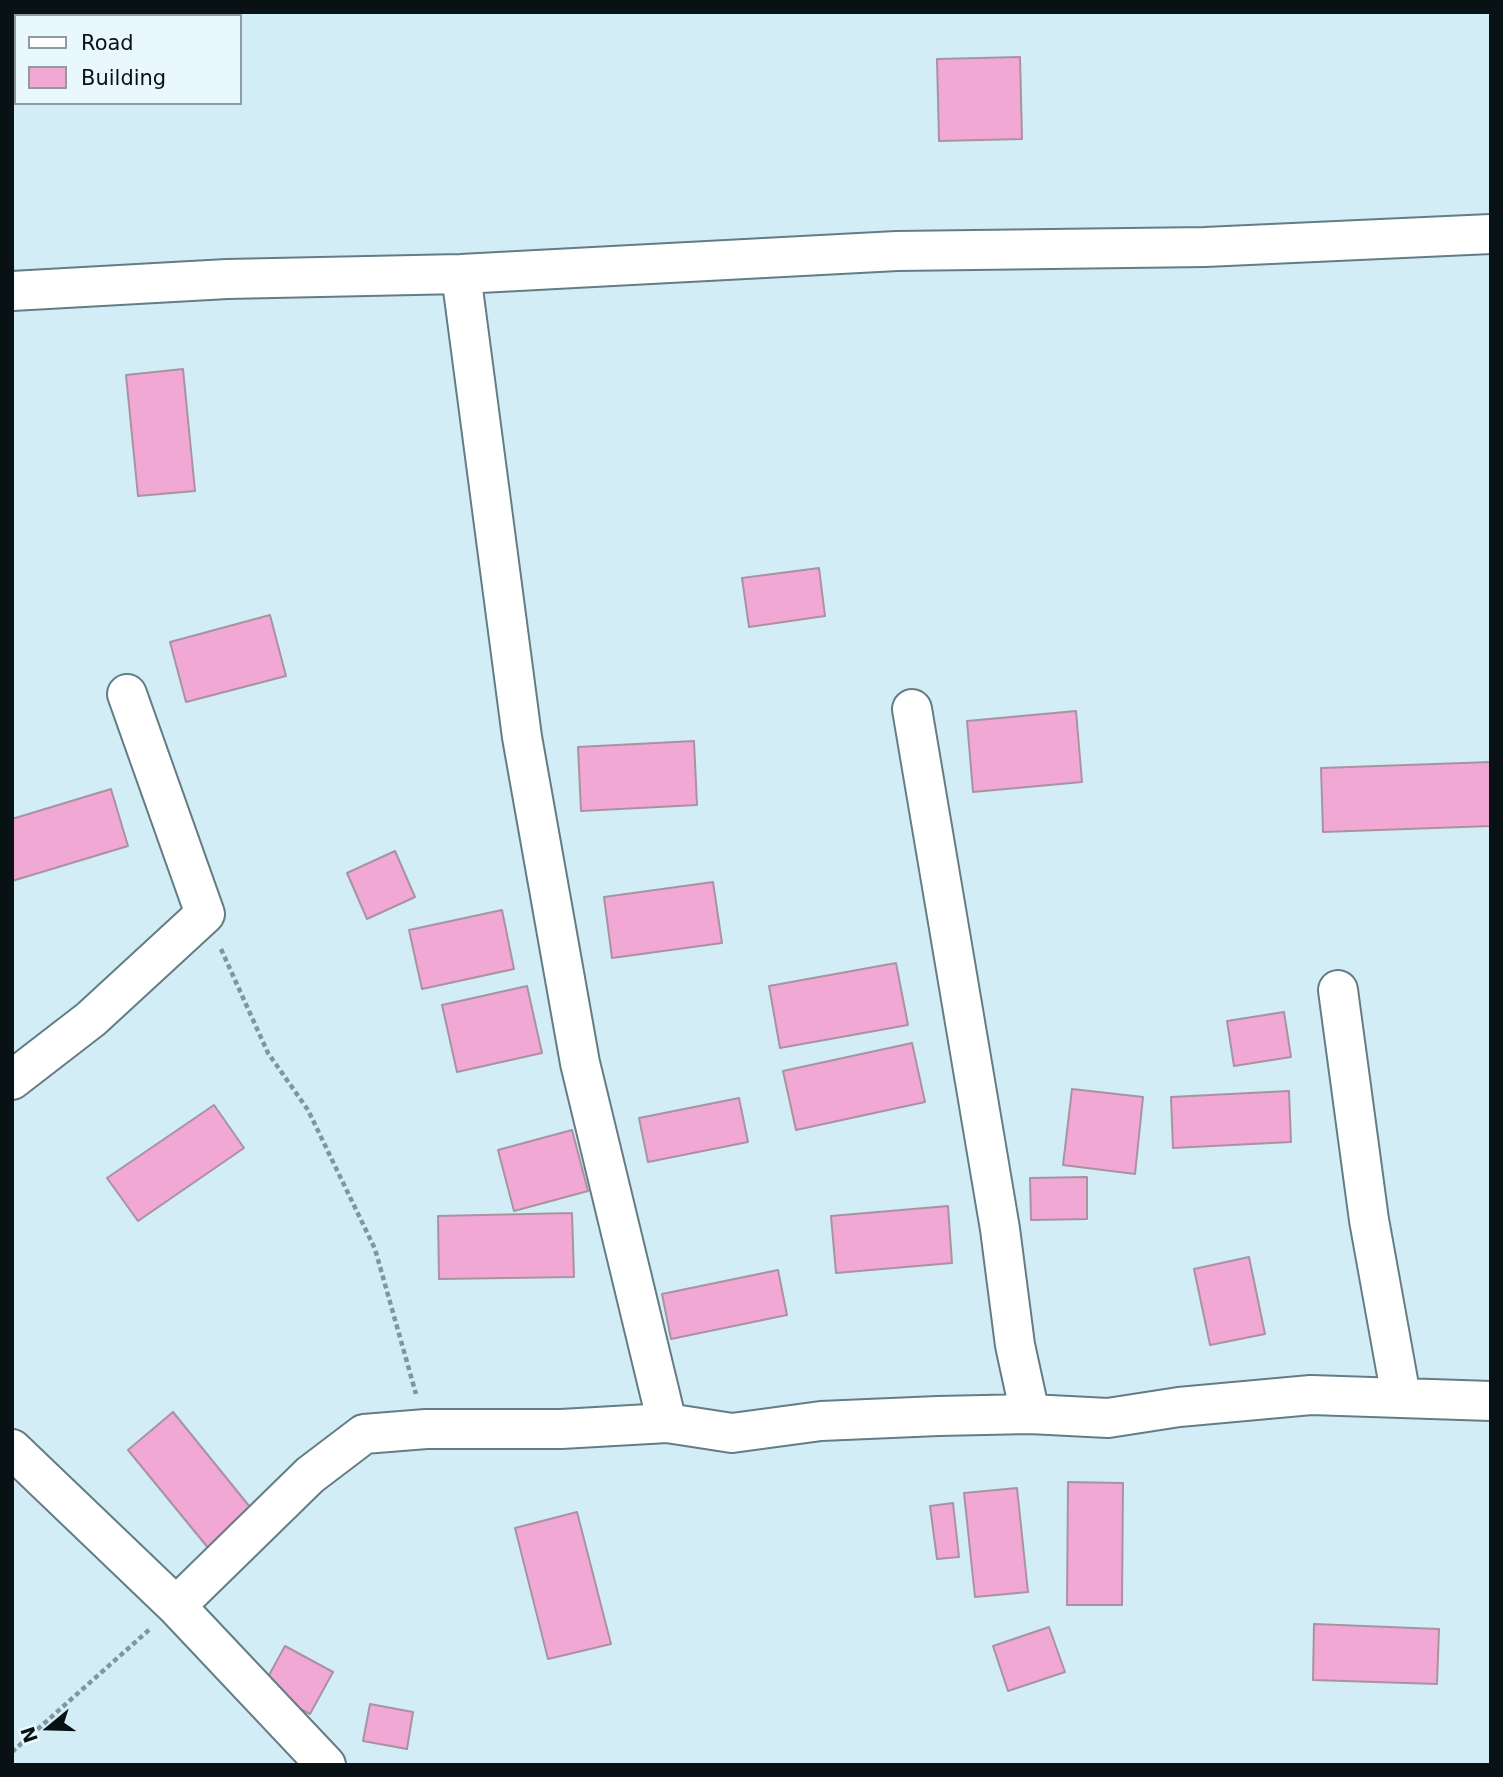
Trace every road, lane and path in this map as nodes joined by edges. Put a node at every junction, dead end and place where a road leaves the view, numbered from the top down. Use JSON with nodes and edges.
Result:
{"nodes":[{"id":1,"x":1491,"y":233,"type":"edge"},
{"id":2,"x":461,"y":274,"type":"junction"},
{"id":3,"x":12,"y":291,"type":"edge"},
{"id":4,"x":127,"y":694,"type":"dead end"},
{"id":5,"x":912,"y":709,"type":"dead end"},
{"id":6,"x":205,"y":914,"type":"junction"},
{"id":7,"x":1338,"y":990,"type":"dead end"},
{"id":8,"x":12,"y":1080,"type":"edge"},
{"id":9,"x":1401,"y":1397,"type":"junction"},
{"id":10,"x":1491,"y":1401,"type":"edge"},
{"id":11,"x":1030,"y":1413,"type":"junction"},
{"id":12,"x":667,"y":1423,"type":"junction"},
{"id":13,"x":426,"y":1429,"type":"junction"},
{"id":14,"x":12,"y":1449,"type":"edge"},
{"id":15,"x":176,"y":1606,"type":"junction"},
{"id":16,"x":12,"y":1752,"type":"edge"},
{"id":17,"x":326,"y":1765,"type":"edge"}],
"edges":[{"from":1,"to":2,"type":"street"},
{"from":2,"to":3,"type":"street"},
{"from":2,"to":12,"type":"street"},
{"from":4,"to":6,"type":"street"},
{"from":5,"to":11,"type":"street"},
{"from":6,"to":8,"type":"street"},
{"from":6,"to":13,"type":"path"},
{"from":7,"to":9,"type":"street"},
{"from":9,"to":10,"type":"street"},
{"from":9,"to":11,"type":"street"},
{"from":11,"to":12,"type":"street"},
{"from":12,"to":13,"type":"street"},
{"from":13,"to":15,"type":"street"},
{"from":14,"to":15,"type":"street"},
{"from":15,"to":16,"type":"path"},
{"from":15,"to":17,"type":"street"}]}
